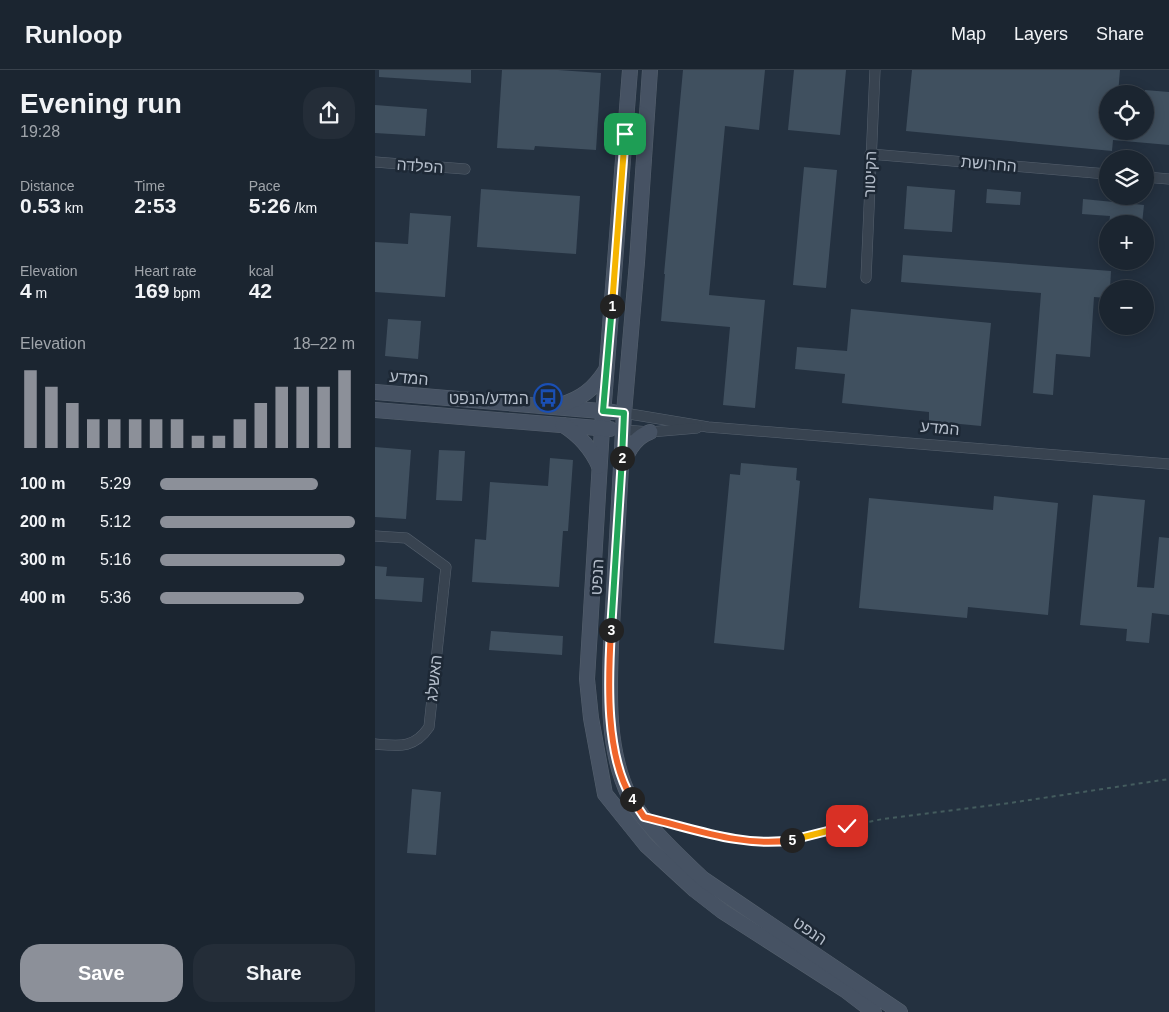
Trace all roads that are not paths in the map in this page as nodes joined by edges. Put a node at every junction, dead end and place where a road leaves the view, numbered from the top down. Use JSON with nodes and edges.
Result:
{"nodes":[{"id":1,"x":630,"y":70,"type":"edge"},
{"id":2,"x":650,"y":70,"type":"edge"},
{"id":3,"x":875,"y":70,"type":"edge"},
{"id":4,"x":870,"y":154,"type":"junction"},
{"id":5,"x":375,"y":162,"type":"edge"},
{"id":6,"x":465,"y":169,"type":"dead end"},
{"id":7,"x":1099,"y":173,"type":"edge"},
{"id":8,"x":1154,"y":178,"type":"edge"},
{"id":9,"x":1169,"y":179,"type":"edge"},
{"id":10,"x":866,"y":278,"type":"dead end"},
{"id":11,"x":607,"y":369,"type":"junction"},
{"id":12,"x":375,"y":392,"type":"edge"},
{"id":13,"x":555,"y":407,"type":"junction"},
{"id":14,"x":375,"y":410,"type":"edge"},
{"id":15,"x":603,"y":411,"type":"junction"},
{"id":16,"x":624,"y":413,"type":"junction"},
{"id":17,"x":563,"y":425,"type":"junction"},
{"id":18,"x":708,"y":427,"type":"junction"},
{"id":19,"x":601,"y":428,"type":"junction"},
{"id":20,"x":623,"y":430,"type":"junction"},
{"id":21,"x":650,"y":432,"type":"junction"},
{"id":22,"x":1169,"y":464,"type":"edge"},
{"id":23,"x":599,"y":468,"type":"junction"},
{"id":24,"x":621,"y":468,"type":"junction"},
{"id":25,"x":375,"y":536,"type":"edge"},
{"id":26,"x":375,"y":744,"type":"edge"},
{"id":27,"x":874,"y":1012,"type":"edge"},
{"id":28,"x":900,"y":1012,"type":"edge"}],
"edges":[{"from":1,"to":11,"type":"street","name":"הנפט"},
{"from":2,"to":16,"type":"street","name":"הנפט"},
{"from":3,"to":4,"type":"street","name":"הקיטור"},
{"from":4,"to":7,"type":"street","name":"החרושת"},
{"from":4,"to":10,"type":"street","name":"הקיטור"},
{"from":5,"to":6,"type":"street","name":"הפלדה"},
{"from":8,"to":9,"type":"street"},
{"from":11,"to":13,"type":"street"},
{"from":11,"to":15,"type":"street","name":"הנפט"},
{"from":12,"to":13,"type":"street","name":"המדע"},
{"from":13,"to":15,"type":"street","name":"המדע"},
{"from":14,"to":17,"type":"street","name":"המדע"},
{"from":15,"to":16,"type":"street","name":"המדע"},
{"from":15,"to":19,"type":"street","name":"הנפט"},
{"from":16,"to":18,"type":"street","name":"המדע"},
{"from":16,"to":20,"type":"street","name":"הנפט"},
{"from":17,"to":19,"type":"street","name":"המדע"},
{"from":17,"to":23,"type":"street"},
{"from":18,"to":21,"type":"street","name":"המדע"},
{"from":18,"to":22,"type":"street","name":"המדע"},
{"from":19,"to":20,"type":"street","name":"המדע"},
{"from":19,"to":23,"type":"street","name":"הנפט"},
{"from":20,"to":21,"type":"street","name":"המדע"},
{"from":20,"to":24,"type":"street","name":"הנפט"},
{"from":21,"to":24,"type":"street"},
{"from":23,"to":27,"type":"street","name":"הנפט"},
{"from":24,"to":28,"type":"street","name":"הנפט"},
{"from":25,"to":26,"type":"street","name":"האשלג"}]}
